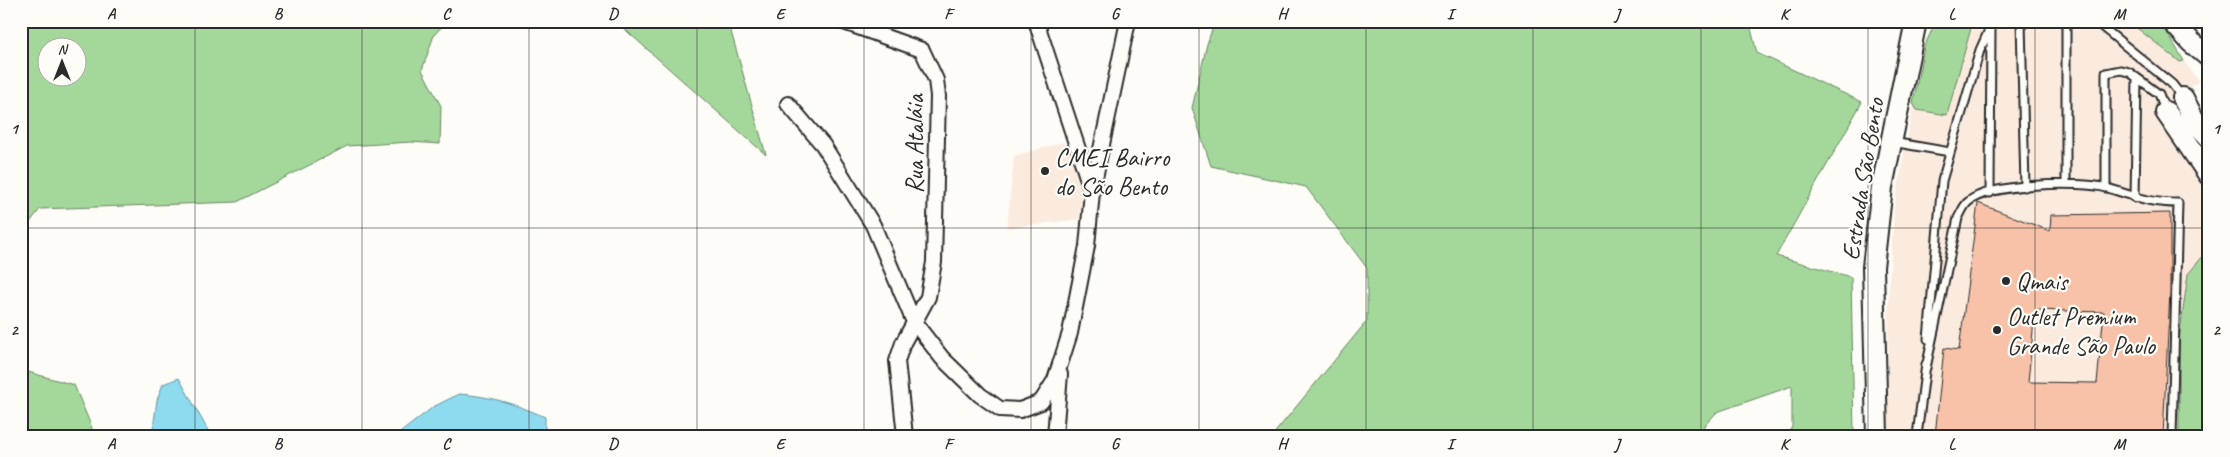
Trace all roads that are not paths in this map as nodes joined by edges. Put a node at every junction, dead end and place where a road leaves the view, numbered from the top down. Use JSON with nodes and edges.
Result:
{"nodes":[{"id":1,"x":841,"y":21,"type":"edge"},
{"id":2,"x":1036,"y":21,"type":"edge"},
{"id":3,"x":1128,"y":21,"type":"edge"},
{"id":4,"x":1916,"y":21,"type":"edge"},
{"id":5,"x":1925,"y":21,"type":"edge"},
{"id":6,"x":2021,"y":21,"type":"edge"},
{"id":7,"x":2066,"y":21,"type":"edge"},
{"id":8,"x":2095,"y":21,"type":"edge"},
{"id":9,"x":2172,"y":21,"type":"edge"},
{"id":10,"x":1992,"y":22,"type":"edge"},
{"id":11,"x":1912,"y":43,"type":"junction"},
{"id":12,"x":2209,"y":56,"type":"edge"},
{"id":13,"x":2137,"y":78,"type":"junction"},
{"id":14,"x":2183,"y":98,"type":"joint"},
{"id":15,"x":788,"y":104,"type":"dead end"},
{"id":16,"x":2166,"y":112,"type":"joint"},
{"id":17,"x":2209,"y":137,"type":"edge"},
{"id":18,"x":1892,"y":142,"type":"junction"},
{"id":19,"x":1950,"y":152,"type":"junction"},
{"id":20,"x":2209,"y":175,"type":"edge"},
{"id":21,"x":2066,"y":184,"type":"junction"},
{"id":22,"x":2025,"y":187,"type":"junction"},
{"id":23,"x":2106,"y":188,"type":"junction"},
{"id":24,"x":1092,"y":192,"type":"junction"},
{"id":25,"x":1990,"y":193,"type":"junction"},
{"id":26,"x":2134,"y":198,"type":"junction"},
{"id":27,"x":914,"y":322,"type":"junction"},
{"id":28,"x":1061,"y":361,"type":"junction"},
{"id":29,"x":1926,"y":368,"type":"junction"},
{"id":30,"x":905,"y":436,"type":"edge"},
{"id":31,"x":1055,"y":436,"type":"edge"},
{"id":32,"x":1877,"y":436,"type":"edge"},
{"id":33,"x":1917,"y":436,"type":"edge"},
{"id":34,"x":2172,"y":436,"type":"edge"}],
"edges":[{"from":1,"to":27,"type":"street","name":"Rua Ataláia"},
{"from":2,"to":24,"type":"street"},
{"from":3,"to":24,"type":"street"},
{"from":4,"to":11,"type":"street","name":"Estrada São Bento"},
{"from":5,"to":11,"type":"street"},
{"from":6,"to":22,"type":"lane"},
{"from":7,"to":21,"type":"lane"},
{"from":8,"to":14,"type":"lane"},
{"from":9,"to":12,"type":"street"},
{"from":10,"to":19,"type":"lane"},
{"from":10,"to":25,"type":"lane"},
{"from":11,"to":18,"type":"street","name":"Estrada São Bento"},
{"from":13,"to":16,"type":"lane"},
{"from":13,"to":23,"type":"lane"},
{"from":13,"to":26,"type":"lane"},
{"from":14,"to":17,"type":"street"},
{"from":15,"to":27,"type":"street"},
{"from":16,"to":20,"type":"street"},
{"from":18,"to":19,"type":"lane"},
{"from":18,"to":32,"type":"street","name":"Estrada São Bento"},
{"from":19,"to":29,"type":"lane"},
{"from":21,"to":22,"type":"lane"},
{"from":21,"to":23,"type":"lane"},
{"from":22,"to":25,"type":"lane"},
{"from":23,"to":26,"type":"lane"},
{"from":24,"to":28,"type":"street"},
{"from":25,"to":29,"type":"lane"},
{"from":26,"to":34,"type":"lane"},
{"from":27,"to":28,"type":"street"},
{"from":27,"to":30,"type":"street","name":"Rua Ataláia"},
{"from":28,"to":31,"type":"street"},
{"from":29,"to":33,"type":"lane"}]}
